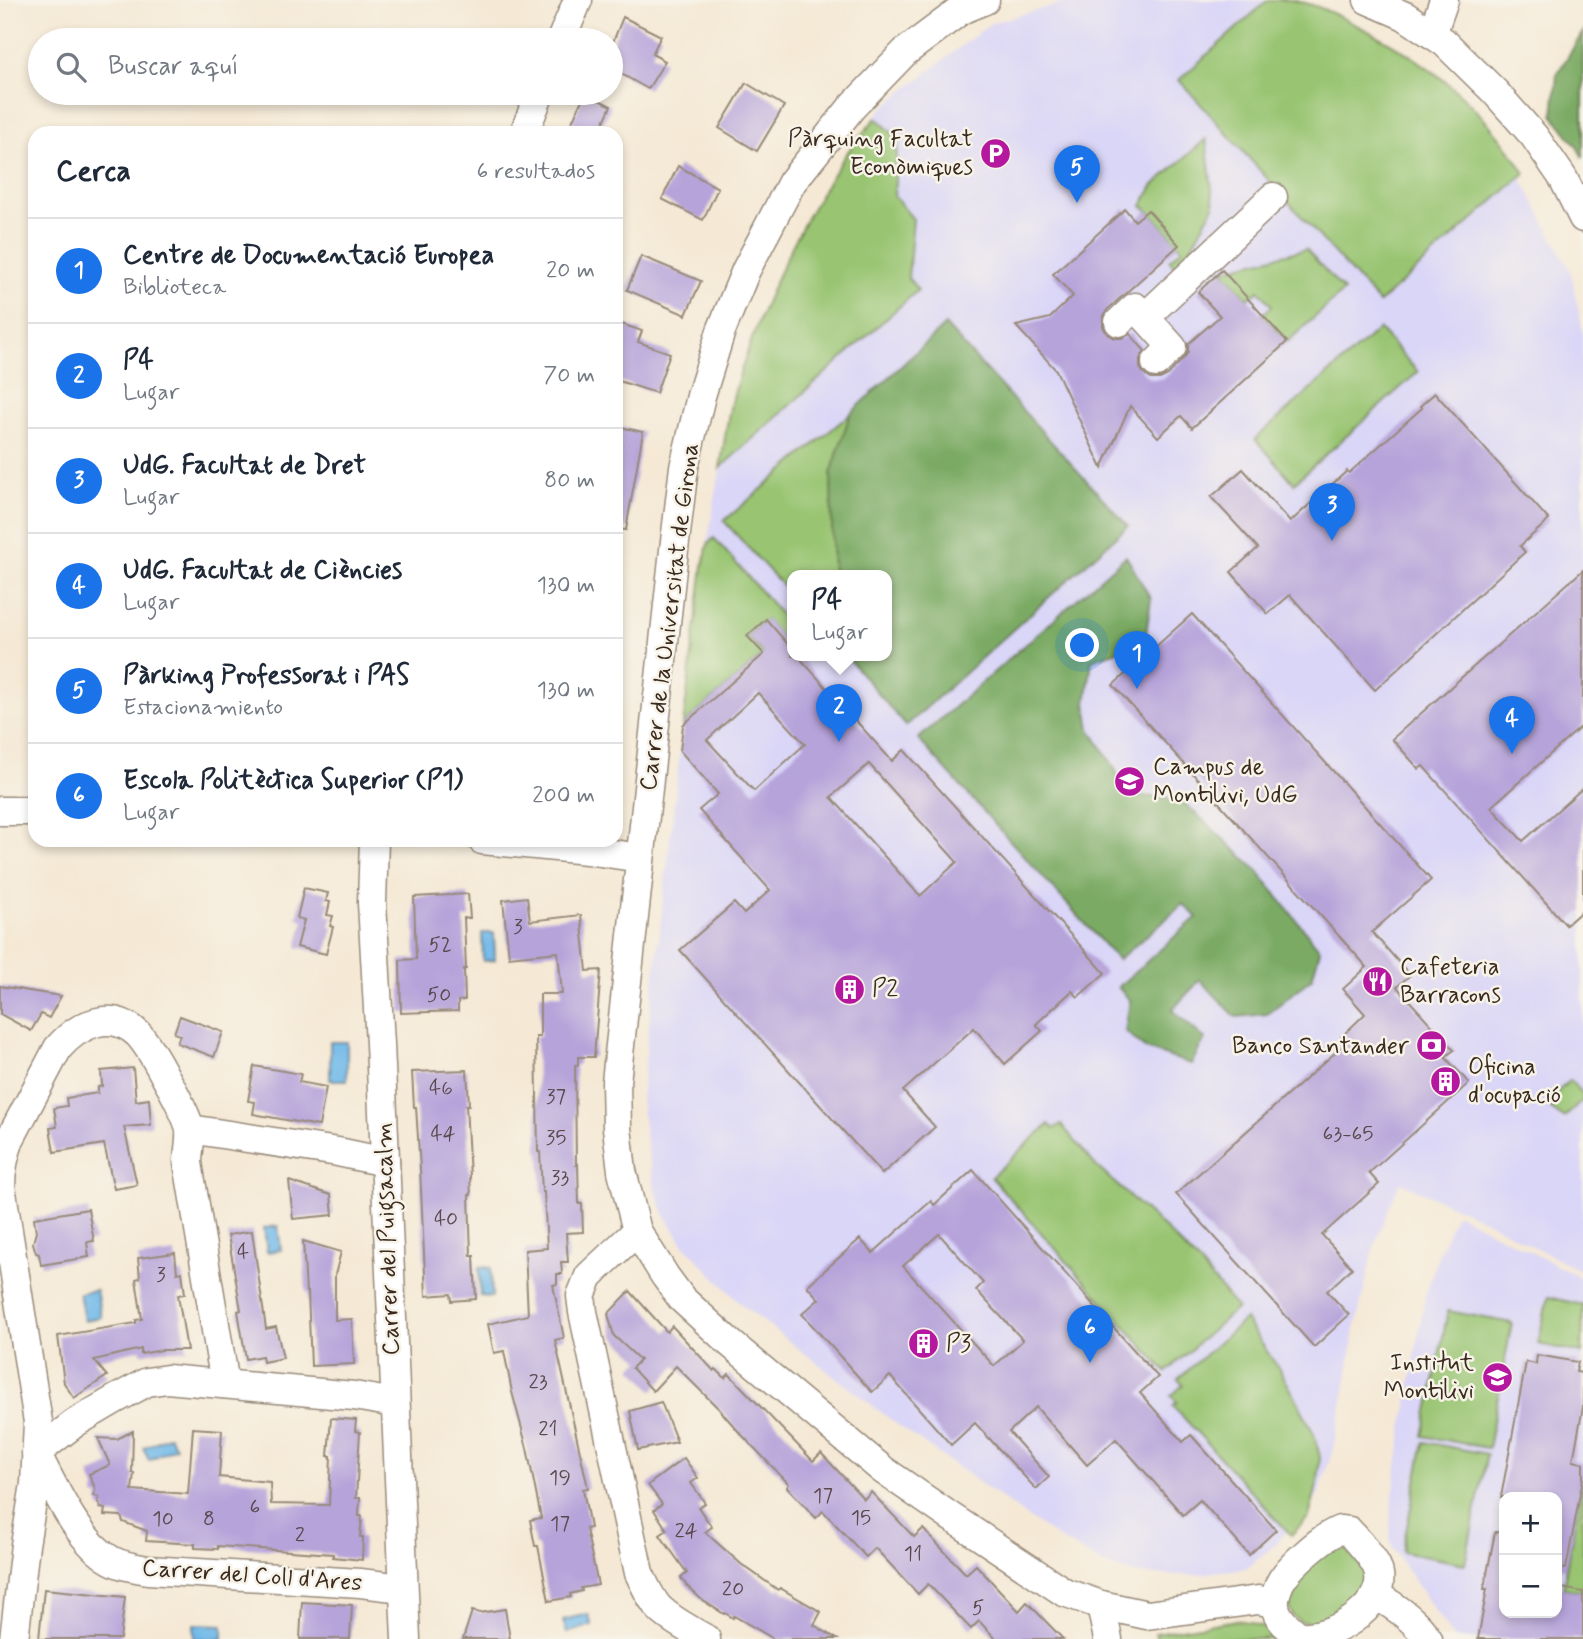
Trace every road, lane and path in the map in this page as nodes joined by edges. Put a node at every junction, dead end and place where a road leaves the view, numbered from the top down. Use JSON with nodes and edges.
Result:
{"nodes":[{"id":1,"x":578,"y":0,"type":"edge"},
{"id":2,"x":985,"y":0,"type":"edge"},
{"id":3,"x":1368,"y":0,"type":"edge"},
{"id":4,"x":1444,"y":0,"type":"edge"},
{"id":5,"x":948,"y":8,"type":"edge"},
{"id":6,"x":566,"y":28,"type":"edge"},
{"id":7,"x":1432,"y":34,"type":"junction"},
{"id":8,"x":535,"y":105,"type":"edge"},
{"id":9,"x":527,"y":126,"type":"edge"},
{"id":10,"x":1273,"y":197,"type":"dead end"},
{"id":11,"x":1583,"y":218,"type":"edge"},
{"id":12,"x":1156,"y":363,"type":"dead end"},
{"id":13,"x":28,"y":810,"type":"edge"},
{"id":14,"x":0,"y":811,"type":"edge"},
{"id":15,"x":374,"y":847,"type":"edge"},
{"id":16,"x":556,"y":847,"type":"edge"},
{"id":17,"x":640,"y":858,"type":"junction"},
{"id":18,"x":190,"y":1129,"type":"junction"},
{"id":19,"x":385,"y":1162,"type":"junction"},
{"id":20,"x":637,"y":1231,"type":"junction"},
{"id":21,"x":225,"y":1384,"type":"junction"},
{"id":22,"x":395,"y":1403,"type":"junction"},
{"id":23,"x":36,"y":1453,"type":"junction"},
{"id":24,"x":403,"y":1588,"type":"junction"},
{"id":25,"x":1377,"y":1596,"type":"junction"},
{"id":26,"x":1274,"y":1603,"type":"junction"},
{"id":27,"x":1101,"y":1605,"type":"junction"},
{"id":28,"x":1325,"y":1638,"type":"edge"},
{"id":29,"x":14,"y":1639,"type":"edge"},
{"id":30,"x":406,"y":1639,"type":"edge"},
{"id":31,"x":706,"y":1639,"type":"edge"},
{"id":32,"x":1108,"y":1639,"type":"edge"},
{"id":33,"x":1428,"y":1639,"type":"edge"}],
"edges":[{"from":1,"to":6,"type":"street"},
{"from":2,"to":5,"type":"street","name":"Carrer de la Universitat de Girona"},
{"from":3,"to":7,"type":"street"},
{"from":4,"to":7,"type":"street"},
{"from":5,"to":17,"type":"street","name":"Carrer de la Universitat de Girona"},
{"from":7,"to":11,"type":"street"},
{"from":8,"to":9,"type":"street"},
{"from":10,"to":12,"type":"street"},
{"from":13,"to":14,"type":"street"},
{"from":15,"to":19,"type":"street","name":"Carrer del Puigsacalm"},
{"from":16,"to":17,"type":"street"},
{"from":17,"to":20,"type":"street","name":"Carrer de la Universitat de Girona"},
{"from":18,"to":19,"type":"street"},
{"from":18,"to":21,"type":"street"},
{"from":18,"to":23,"type":"street"},
{"from":19,"to":22,"type":"street","name":"Carrer del Puigsacalm"},
{"from":20,"to":27,"type":"street","name":"Carrer de la Universitat de Girona"},
{"from":20,"to":31,"type":"street"},
{"from":21,"to":22,"type":"street"},
{"from":21,"to":23,"type":"street"},
{"from":22,"to":24,"type":"street","name":"Carrer del Puigsacalm"},
{"from":23,"to":24,"type":"street","name":"Carrer del Coll d'Ares"},
{"from":23,"to":29,"type":"street"},
{"from":24,"to":30,"type":"street","name":"Carrer del Puigsacalm"},
{"from":25,"to":26,"type":"street"},
{"from":25,"to":28,"type":"street"},
{"from":25,"to":33,"type":"street"},
{"from":26,"to":27,"type":"street","name":"Carrer de la Universitat de Girona"},
{"from":26,"to":28,"type":"street"},
{"from":27,"to":32,"type":"street"}]}
